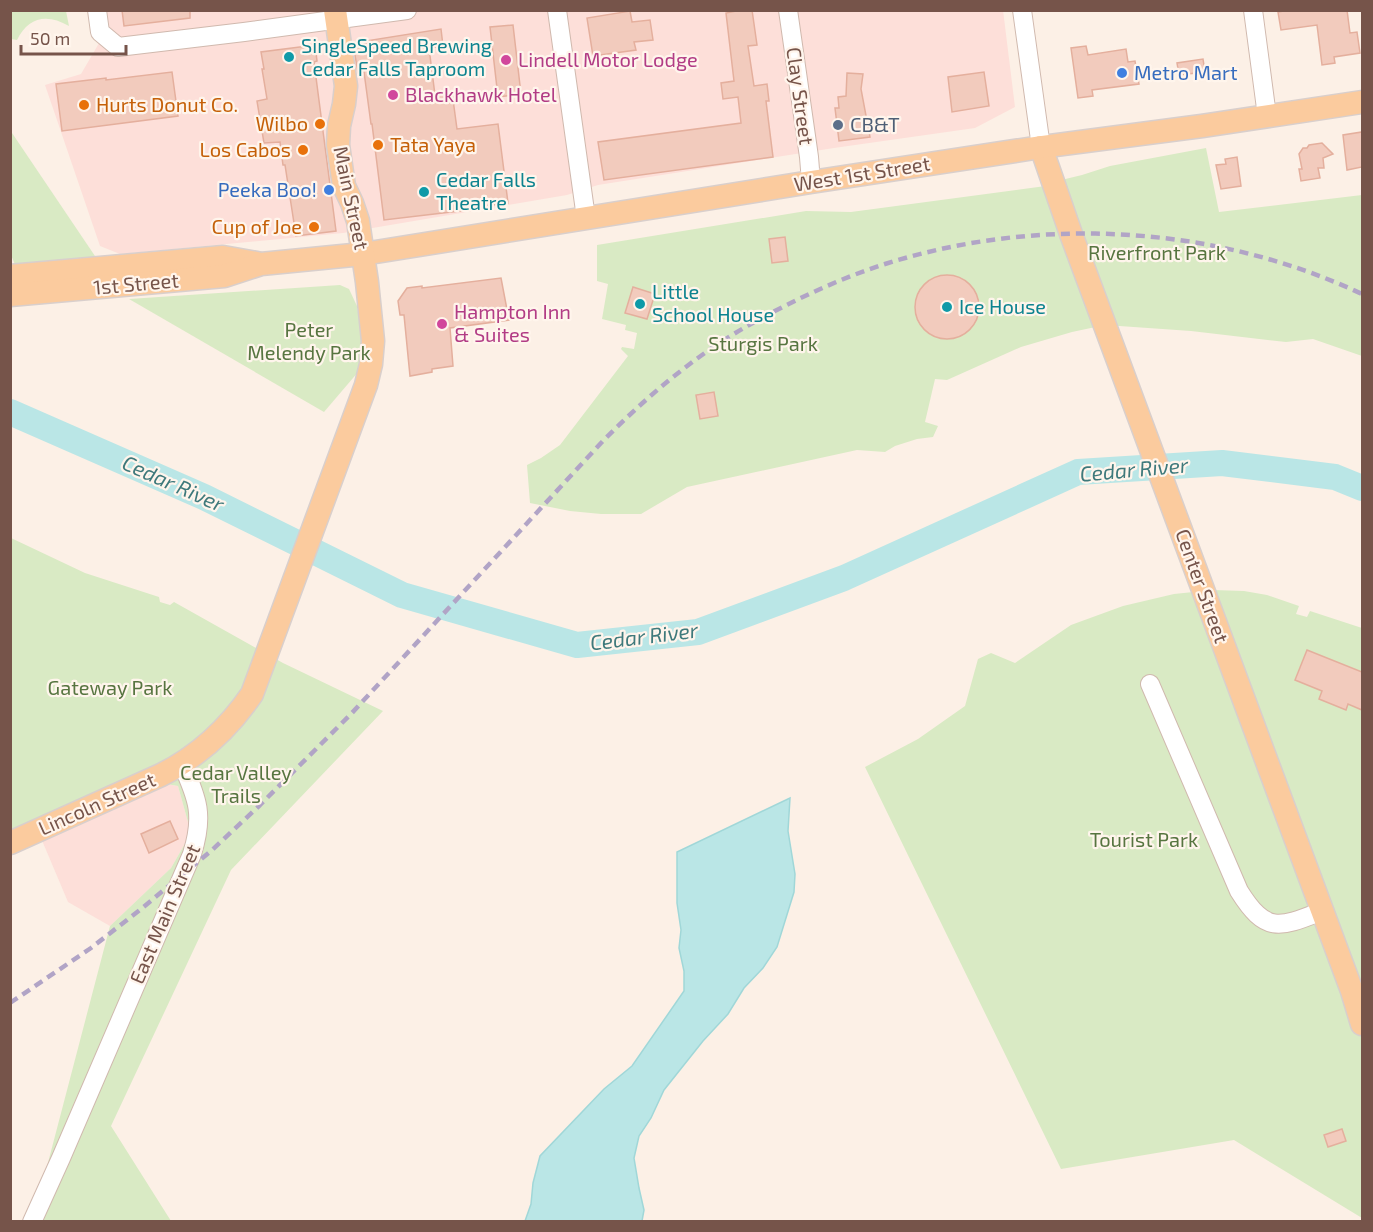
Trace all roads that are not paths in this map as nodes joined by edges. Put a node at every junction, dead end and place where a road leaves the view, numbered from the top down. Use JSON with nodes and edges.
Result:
{"nodes":[{"id":1,"x":97,"y":10,"type":"edge"},
{"id":2,"x":407,"y":10,"type":"edge"},
{"id":3,"x":557,"y":10,"type":"edge"},
{"id":4,"x":788,"y":10,"type":"edge"},
{"id":5,"x":1022,"y":10,"type":"edge"},
{"id":6,"x":1253,"y":10,"type":"edge"},
{"id":7,"x":336,"y":15,"type":"edge"},
{"id":8,"x":1362,"y":102,"type":"edge"},
{"id":9,"x":1268,"y":116,"type":"junction"},
{"id":10,"x":1041,"y":147,"type":"junction"},
{"id":11,"x":811,"y":182,"type":"junction"},
{"id":12,"x":586,"y":219,"type":"junction"},
{"id":13,"x":363,"y":254,"type":"junction"},
{"id":14,"x":10,"y":276,"type":"edge"},
{"id":15,"x":107,"y":277,"type":"junction"},
{"id":16,"x":10,"y":295,"type":"edge"},
{"id":17,"x":1150,"y":684,"type":"dead end"},
{"id":18,"x":182,"y":764,"type":"junction"},
{"id":19,"x":10,"y":843,"type":"edge"},
{"id":20,"x":1322,"y":912,"type":"junction"},
{"id":21,"x":1362,"y":1024,"type":"edge"},
{"id":22,"x":32,"y":1221,"type":"edge"}],
"edges":[{"from":1,"to":7,"type":"street"},
{"from":2,"to":7,"type":"street"},
{"from":3,"to":12,"type":"street"},
{"from":4,"to":11,"type":"street","name":"Clay Street"},
{"from":5,"to":10,"type":"street"},
{"from":6,"to":9,"type":"street"},
{"from":7,"to":13,"type":"main road","name":"Main Street"},
{"from":8,"to":9,"type":"main road","name":"West 1st Street"},
{"from":9,"to":10,"type":"main road","name":"West 1st Street"},
{"from":10,"to":11,"type":"main road","name":"West 1st Street"},
{"from":10,"to":20,"type":"main road","name":"Center Street"},
{"from":11,"to":12,"type":"main road","name":"West 1st Street"},
{"from":12,"to":13,"type":"main road","name":"West 1st Street"},
{"from":13,"to":15,"type":"main road","name":"1st Street"},
{"from":13,"to":18,"type":"main road","name":"Main Street"},
{"from":14,"to":15,"type":"main road","name":"1st Street"},
{"from":15,"to":16,"type":"main road","name":"1st Street"},
{"from":17,"to":20,"type":"street"},
{"from":18,"to":19,"type":"main road","name":"Lincoln Street"},
{"from":18,"to":22,"type":"street","name":"East Main Street"},
{"from":20,"to":21,"type":"main road","name":"Center Street"}]}
